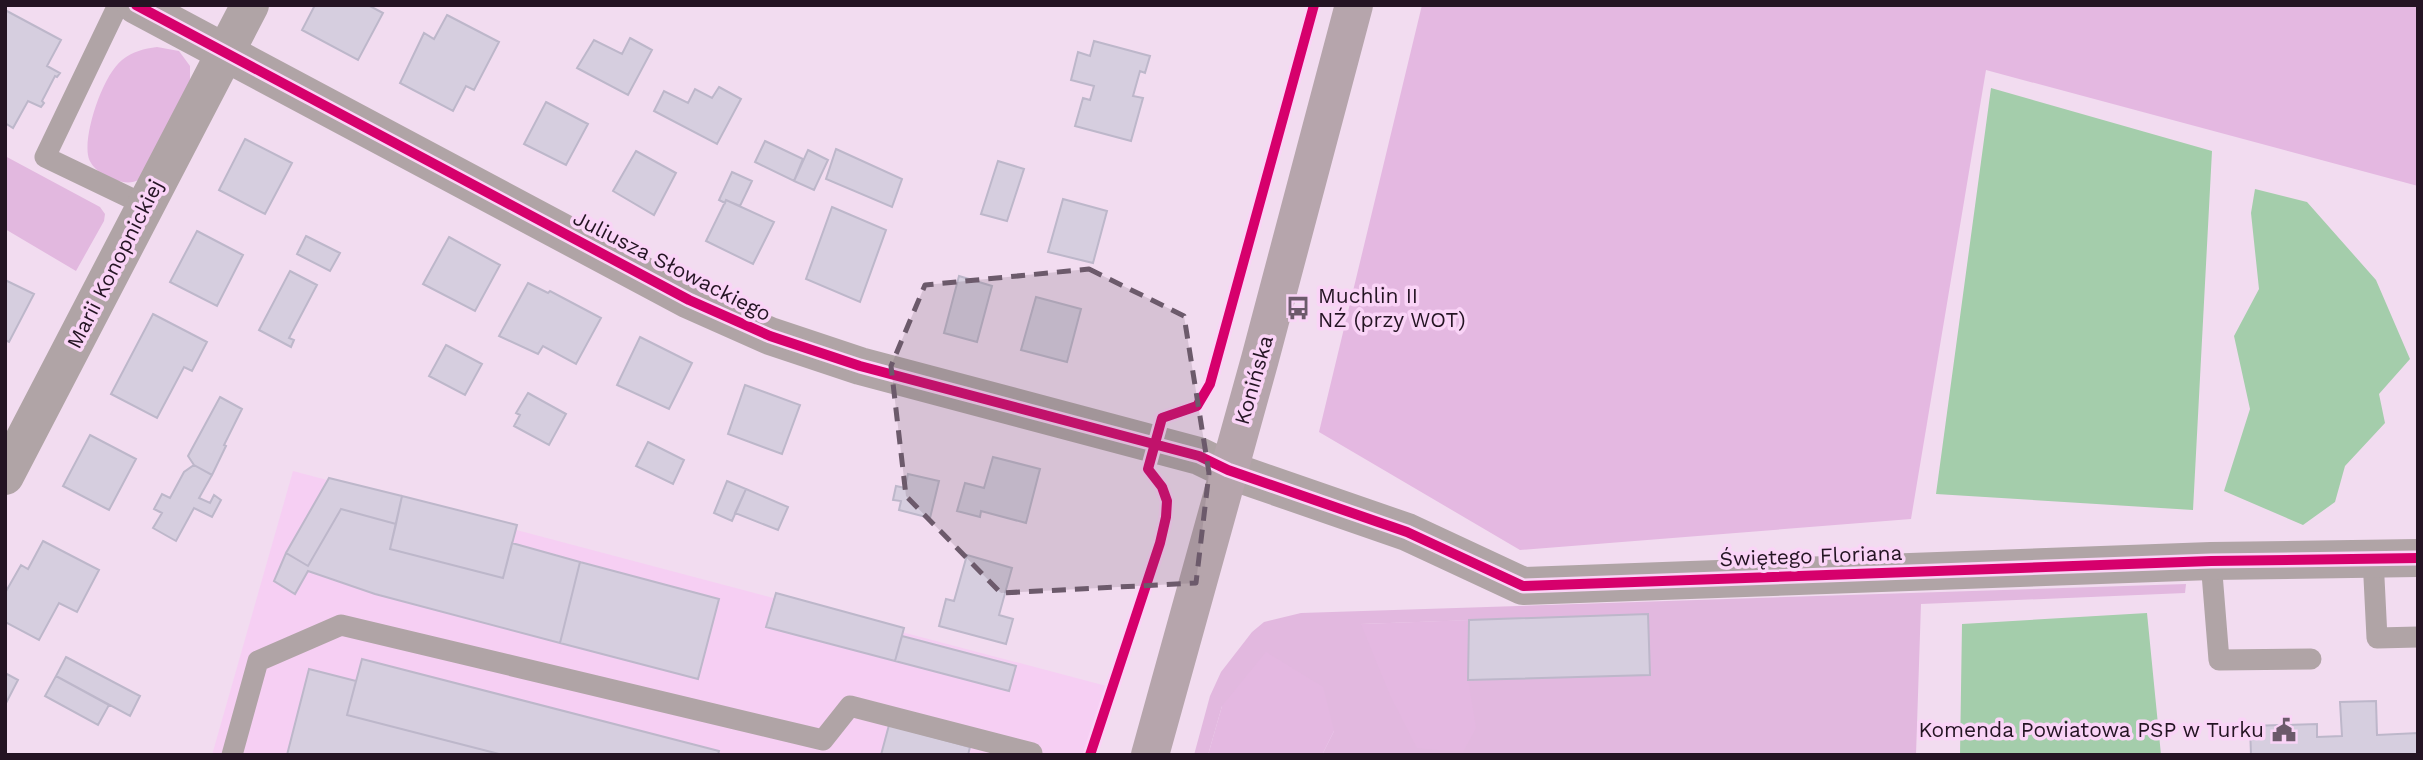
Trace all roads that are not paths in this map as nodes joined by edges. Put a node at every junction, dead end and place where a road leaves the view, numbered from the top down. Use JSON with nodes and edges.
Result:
{"nodes":[{"id":1,"x":118,"y":5,"type":"edge"},
{"id":2,"x":135,"y":5,"type":"edge"},
{"id":3,"x":250,"y":5,"type":"edge"},
{"id":4,"x":1354,"y":5,"type":"edge"},
{"id":5,"x":224,"y":52,"type":"junction"},
{"id":6,"x":145,"y":205,"type":"junction"},
{"id":7,"x":1228,"y":470,"type":"junction"},
{"id":8,"x":5,"y":475,"type":"edge"},
{"id":9,"x":2373,"y":558,"type":"junction"},
{"id":10,"x":2418,"y":558,"type":"edge"},
{"id":11,"x":2211,"y":561,"type":"junction"},
{"id":12,"x":2418,"y":637,"type":"edge"},
{"id":13,"x":2311,"y":659,"type":"dead end"},
{"id":14,"x":821,"y":747,"type":"edge"},
{"id":15,"x":1034,"y":754,"type":"edge"},
{"id":16,"x":232,"y":755,"type":"edge"},
{"id":17,"x":1150,"y":755,"type":"edge"}],
"edges":[{"from":1,"to":6,"type":"lane"},
{"from":2,"to":5,"type":"street","name":"Juliusza Słowackiego"},
{"from":3,"to":5,"type":"street","name":"Marii Konopnickiej"},
{"from":4,"to":7,"type":"main road","name":"Konińska"},
{"from":5,"to":6,"type":"street","name":"Marii Konopnickiej"},
{"from":5,"to":7,"type":"street","name":"Juliusza Słowackiego"},
{"from":6,"to":8,"type":"street","name":"Marii Konopnickiej"},
{"from":7,"to":11,"type":"street","name":"Świętego Floriana"},
{"from":7,"to":17,"type":"main road","name":"Konińska"},
{"from":9,"to":10,"type":"street","name":"Świętego Floriana"},
{"from":9,"to":11,"type":"street","name":"Świętego Floriana"},
{"from":9,"to":12,"type":"lane"},
{"from":11,"to":13,"type":"lane"},
{"from":14,"to":15,"type":"lane"},
{"from":14,"to":16,"type":"lane"}]}
